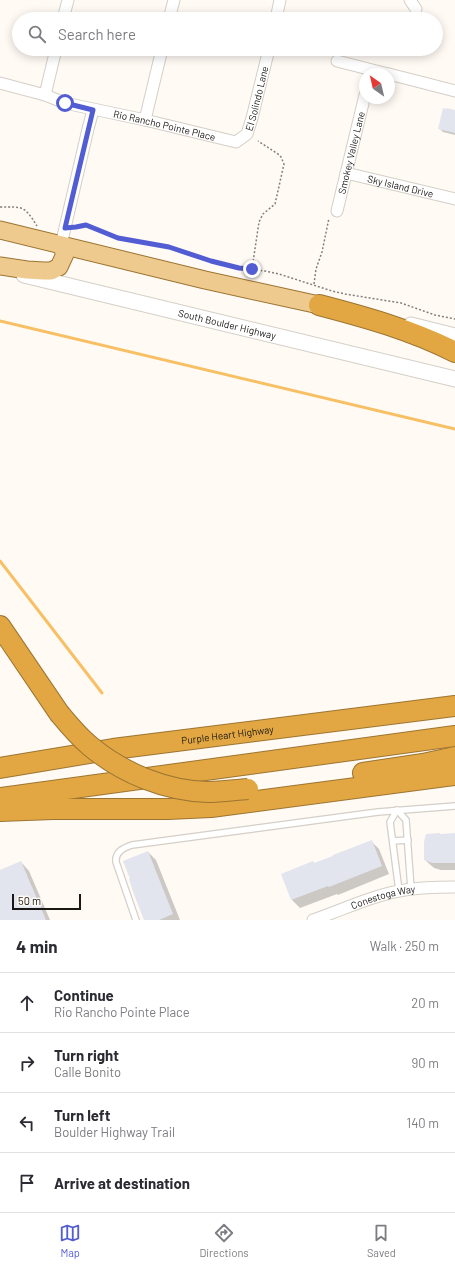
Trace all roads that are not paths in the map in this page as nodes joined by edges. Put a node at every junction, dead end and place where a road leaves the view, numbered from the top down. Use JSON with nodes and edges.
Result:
{"nodes":[{"id":1,"x":68,"y":0,"type":"edge"},
{"id":2,"x":174,"y":0,"type":"edge"},
{"id":3,"x":280,"y":0,"type":"edge"},
{"id":4,"x":65,"y":12,"type":"edge"},
{"id":5,"x":171,"y":12,"type":"edge"},
{"id":6,"x":277,"y":12,"type":"edge"},
{"id":7,"x":54,"y":56,"type":"edge"},
{"id":8,"x":160,"y":56,"type":"edge"},
{"id":9,"x":266,"y":56,"type":"edge"},
{"id":10,"x":337,"y":61,"type":"dead end"},
{"id":11,"x":359,"y":68,"type":"edge"},
{"id":12,"x":395,"y":76,"type":"edge"},
{"id":13,"x":0,"y":83,"type":"edge"},
{"id":14,"x":455,"y":91,"type":"edge"},
{"id":15,"x":45,"y":95,"type":"junction"},
{"id":16,"x":363,"y":104,"type":"edge"},
{"id":17,"x":93,"y":110,"type":"junction"},
{"id":18,"x":145,"y":120,"type":"junction"},
{"id":19,"x":236,"y":142,"type":"joint"},
{"id":20,"x":346,"y":173,"type":"junction"},
{"id":21,"x":455,"y":199,"type":"edge"},
{"id":22,"x":336,"y":211,"type":"road end"},
{"id":23,"x":0,"y":230,"type":"edge"},
{"id":24,"x":61,"y":245,"type":"junction"},
{"id":25,"x":0,"y":268,"type":"edge"},
{"id":26,"x":319,"y":305,"type":"junction"},
{"id":27,"x":455,"y":336,"type":"edge"},
{"id":28,"x":455,"y":352,"type":"edge"},
{"id":29,"x":455,"y":379,"type":"edge"},
{"id":30,"x":0,"y":626,"type":"edge"},
{"id":31,"x":455,"y":694,"type":"edge"},
{"id":32,"x":455,"y":706,"type":"edge"},
{"id":33,"x":455,"y":736,"type":"edge"},
{"id":34,"x":112,"y":749,"type":"junction"},
{"id":35,"x":455,"y":757,"type":"edge"},
{"id":36,"x":0,"y":768,"type":"edge"},
{"id":37,"x":455,"y":775,"type":"edge"},
{"id":38,"x":0,"y":798,"type":"edge"},
{"id":39,"x":455,"y":806,"type":"edge"},
{"id":40,"x":397,"y":810,"type":"junction"},
{"id":41,"x":0,"y":812,"type":"edge"},
{"id":42,"x":408,"y":840,"type":"junction"},
{"id":43,"x":393,"y":841,"type":"junction"},
{"id":44,"x":455,"y":887,"type":"edge"},
{"id":45,"x":411,"y":889,"type":"junction"},
{"id":46,"x":399,"y":891,"type":"junction"},
{"id":47,"x":136,"y":920,"type":"edge"},
{"id":48,"x":313,"y":920,"type":"edge"}],
"edges":[{"from":1,"to":4,"type":"street"},
{"from":2,"to":5,"type":"street"},
{"from":3,"to":6,"type":"street"},
{"from":7,"to":15,"type":"street"},
{"from":8,"to":18,"type":"street"},
{"from":9,"to":19,"type":"street","name":"El Solindo Lane"},
{"from":10,"to":11,"type":"street"},
{"from":12,"to":14,"type":"street"},
{"from":13,"to":15,"type":"street","name":"Rio Rancho Pointe Place"},
{"from":15,"to":17,"type":"street","name":"Rio Rancho Pointe Place"},
{"from":16,"to":20,"type":"street","name":"Smokey Valley Lane"},
{"from":17,"to":18,"type":"street","name":"Rio Rancho Pointe Place"},
{"from":17,"to":24,"type":"street"},
{"from":18,"to":19,"type":"street","name":"Rio Rancho Pointe Place"},
{"from":20,"to":21,"type":"street","name":"Sky Island Drive"},
{"from":20,"to":22,"type":"street","name":"Smokey Valley Lane"},
{"from":23,"to":24,"type":"main road"},
{"from":24,"to":25,"type":"main road"},
{"from":24,"to":26,"type":"main road"},
{"from":25,"to":29,"type":"main road","name":"South Boulder Highway"},
{"from":26,"to":27,"type":"main road"},
{"from":26,"to":28,"type":"highway"},
{"from":30,"to":35,"type":"highway","bridge":true},
{"from":31,"to":34,"type":"highway"},
{"from":32,"to":34,"type":"highway","name":"Purple Heart Highway"},
{"from":33,"to":38,"type":"highway"},
{"from":34,"to":36,"type":"highway","name":"Purple Heart Highway"},
{"from":37,"to":41,"type":"highway"},
{"from":39,"to":40,"type":"lane"},
{"from":40,"to":42,"type":"lane"},
{"from":40,"to":43,"type":"lane"},
{"from":40,"to":47,"type":"lane"},
{"from":42,"to":43,"type":"lane"},
{"from":42,"to":45,"type":"lane"},
{"from":43,"to":46,"type":"lane"},
{"from":44,"to":45,"type":"street","name":"Conestoga Way"},
{"from":45,"to":46,"type":"street","name":"Conestoga Way"},
{"from":46,"to":48,"type":"street","name":"Conestoga Way"}]}
